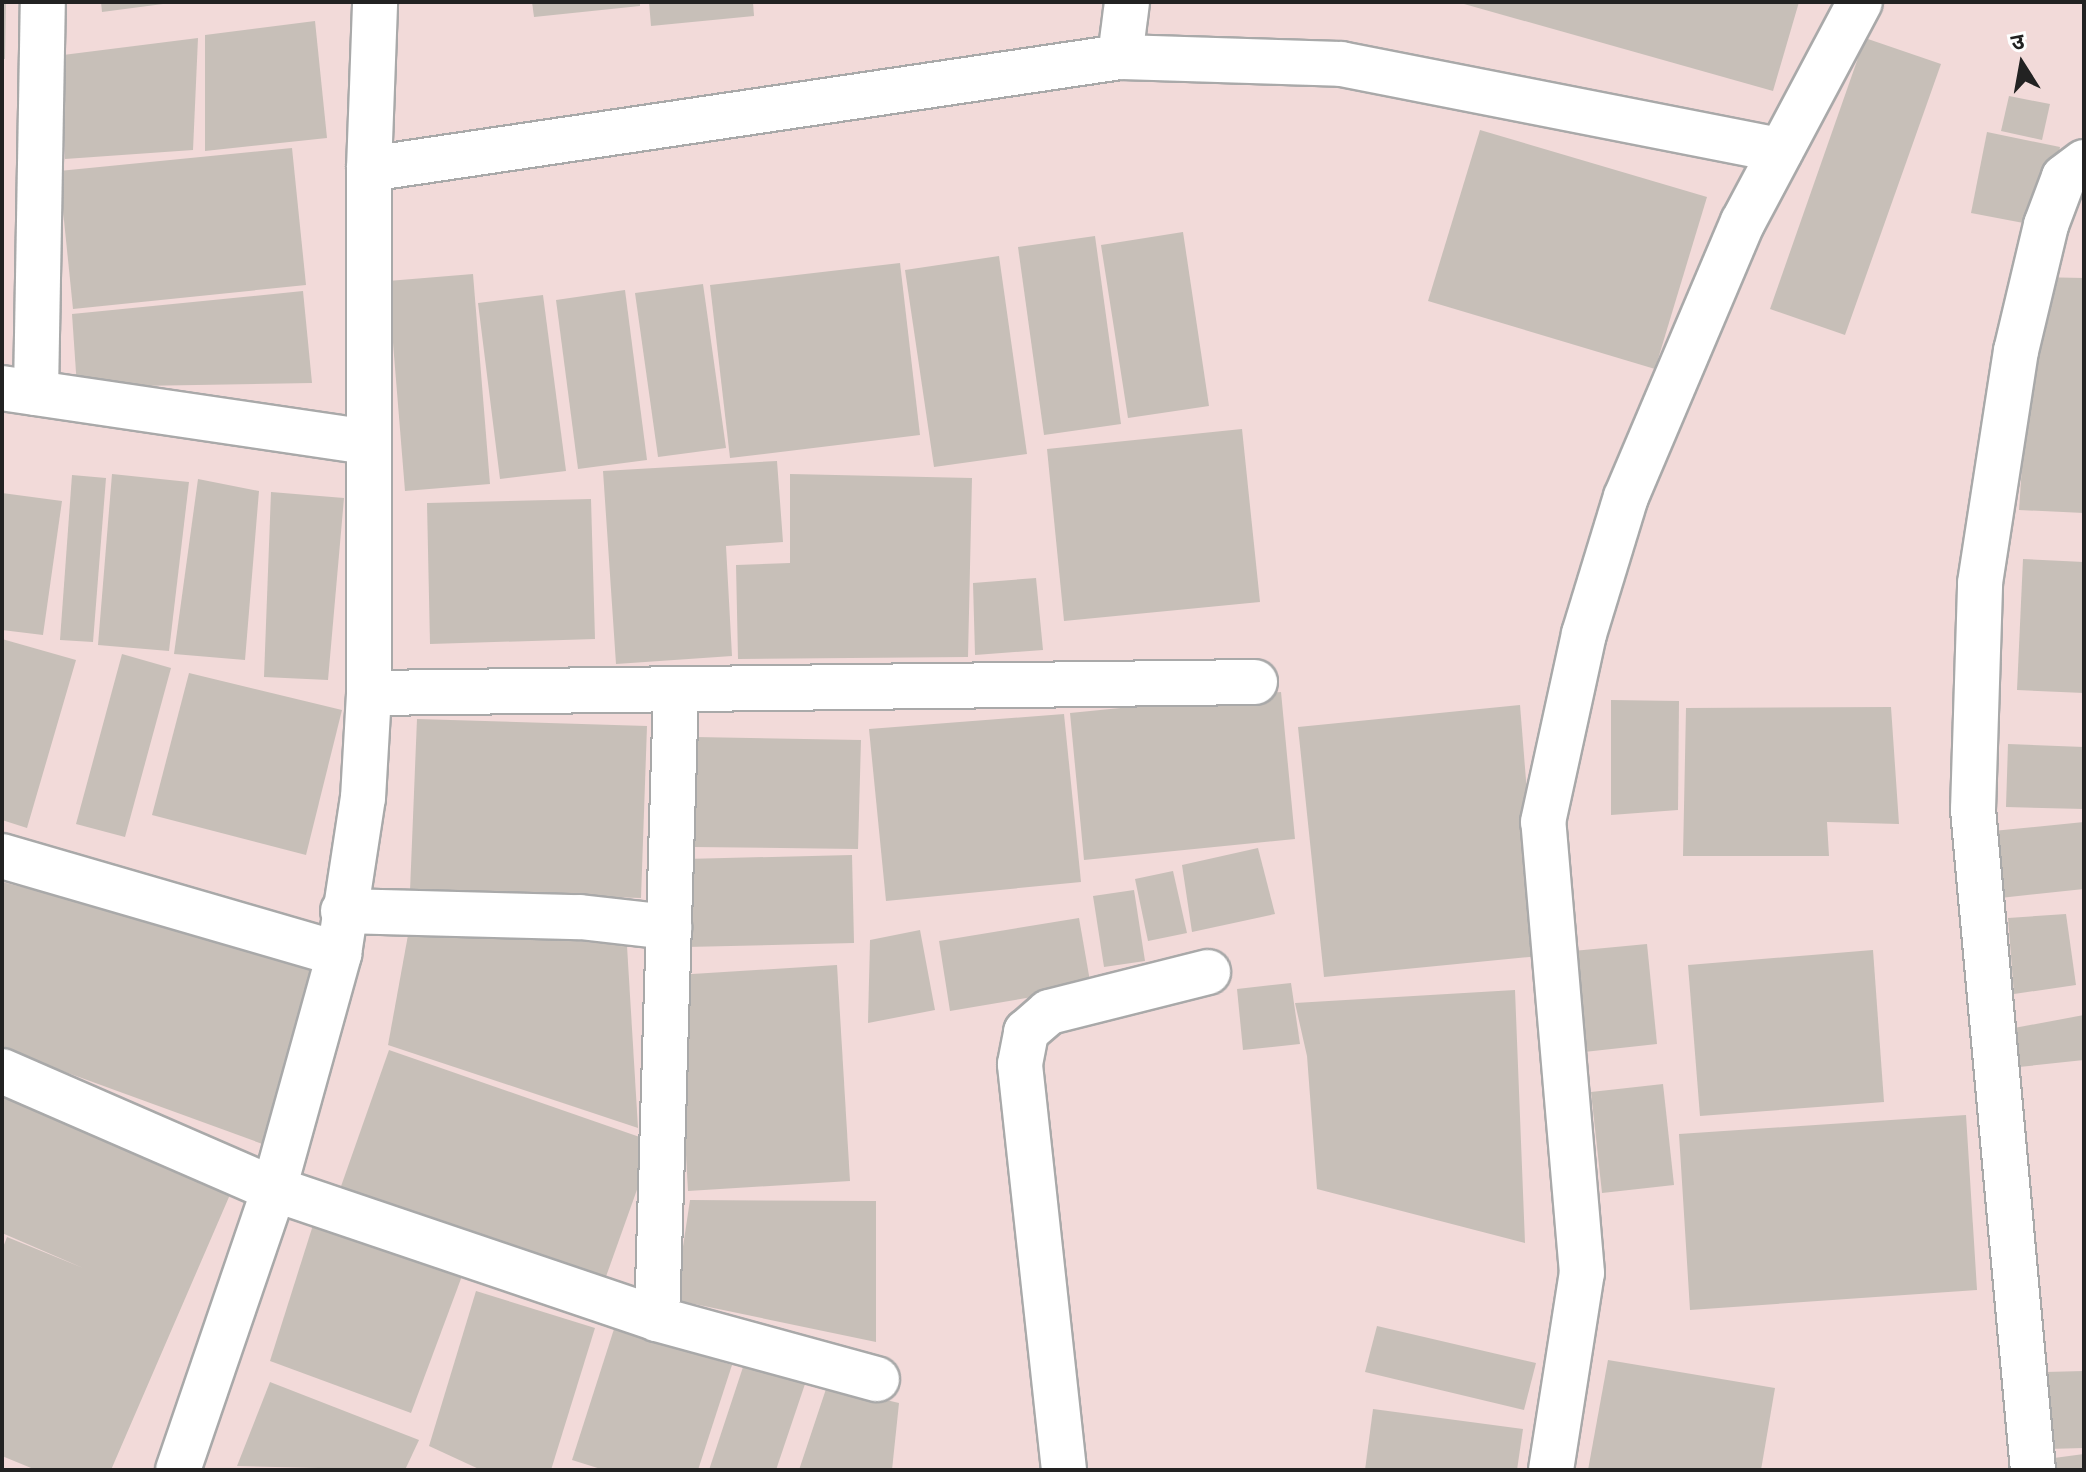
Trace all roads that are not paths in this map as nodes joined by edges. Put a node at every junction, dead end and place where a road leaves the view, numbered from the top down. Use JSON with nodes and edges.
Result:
{"nodes":[{"id":1,"x":43,"y":2,"type":"edge"},
{"id":2,"x":375,"y":2,"type":"edge"},
{"id":3,"x":1127,"y":2,"type":"edge"},
{"id":4,"x":1860,"y":2,"type":"edge"},
{"id":5,"x":1120,"y":57,"type":"junction"},
{"id":6,"x":1781,"y":150,"type":"junction"},
{"id":7,"x":2084,"y":162,"type":"edge"},
{"id":8,"x":369,"y":169,"type":"junction"},
{"id":9,"x":19,"y":391,"type":"edge"},
{"id":10,"x":367,"y":442,"type":"junction"},
{"id":11,"x":1255,"y":682,"type":"dead end"},
{"id":12,"x":676,"y":689,"type":"junction"},
{"id":13,"x":369,"y":693,"type":"junction"},
{"id":14,"x":2,"y":856,"type":"edge"},
{"id":15,"x":343,"y":911,"type":"junction"},
{"id":16,"x":669,"y":927,"type":"junction"},
{"id":17,"x":339,"y":954,"type":"junction"},
{"id":18,"x":1208,"y":972,"type":"dead end"},
{"id":19,"x":2,"y":1071,"type":"edge"},
{"id":20,"x":274,"y":1189,"type":"junction"},
{"id":21,"x":657,"y":1319,"type":"junction"},
{"id":22,"x":877,"y":1379,"type":"dead end"},
{"id":23,"x":178,"y":1470,"type":"edge"},
{"id":24,"x":1064,"y":1470,"type":"edge"},
{"id":25,"x":1551,"y":1470,"type":"edge"},
{"id":26,"x":2033,"y":1470,"type":"edge"}],
"edges":[{"from":1,"to":9,"type":"street"},
{"from":2,"to":8,"type":"street"},
{"from":3,"to":5,"type":"street"},
{"from":4,"to":6,"type":"street"},
{"from":5,"to":6,"type":"street"},
{"from":5,"to":8,"type":"street"},
{"from":6,"to":25,"type":"street"},
{"from":7,"to":26,"type":"street"},
{"from":8,"to":10,"type":"street"},
{"from":9,"to":10,"type":"street"},
{"from":10,"to":13,"type":"street"},
{"from":11,"to":12,"type":"street"},
{"from":12,"to":13,"type":"street"},
{"from":12,"to":16,"type":"street"},
{"from":13,"to":15,"type":"street"},
{"from":14,"to":17,"type":"street"},
{"from":15,"to":16,"type":"street"},
{"from":15,"to":17,"type":"street"},
{"from":16,"to":21,"type":"street"},
{"from":17,"to":20,"type":"street"},
{"from":18,"to":24,"type":"street"},
{"from":19,"to":20,"type":"street"},
{"from":20,"to":21,"type":"street"},
{"from":20,"to":23,"type":"street"},
{"from":21,"to":22,"type":"street"}]}
